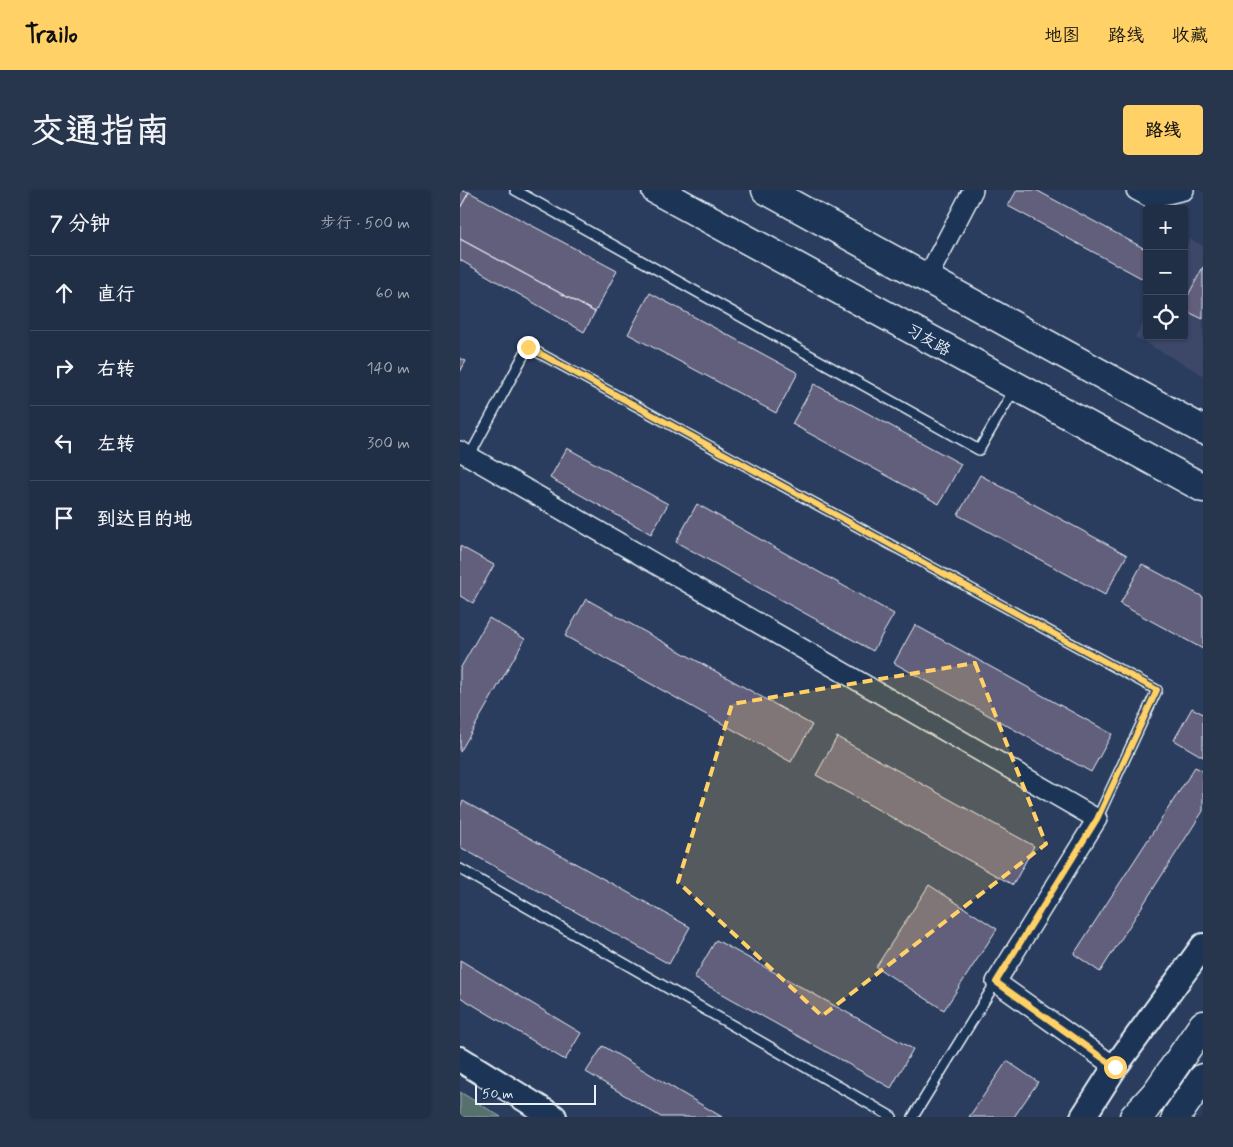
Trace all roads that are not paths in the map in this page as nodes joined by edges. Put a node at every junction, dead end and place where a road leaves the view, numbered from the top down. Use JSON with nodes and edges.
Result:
{"nodes":[{"id":1,"x":515,"y":190,"type":"edge"},
{"id":2,"x":656,"y":190,"type":"edge"},
{"id":3,"x":766,"y":190,"type":"edge"},
{"id":4,"x":973,"y":190,"type":"edge"},
{"id":5,"x":1136,"y":190,"type":"edge"},
{"id":6,"x":1184,"y":190,"type":"edge"},
{"id":7,"x":927,"y":278,"type":"junction"},
{"id":8,"x":1016,"y":386,"type":"junction"},
{"id":9,"x":1203,"y":430,"type":"edge"},
{"id":10,"x":465,"y":454,"type":"edge"},
{"id":11,"x":1203,"y":488,"type":"edge"},
{"id":12,"x":1097,"y":819,"type":"junction"},
{"id":13,"x":460,"y":869,"type":"edge"},
{"id":14,"x":1203,"y":946,"type":"edge"},
{"id":15,"x":996,"y":982,"type":"junction"},
{"id":16,"x":1203,"y":1025,"type":"edge"},
{"id":17,"x":460,"y":1058,"type":"edge"},
{"id":18,"x":1115,"y":1067,"type":"junction"},
{"id":19,"x":1202,"y":1079,"type":"edge"},
{"id":20,"x":1157,"y":1092,"type":"junction"},
{"id":21,"x":554,"y":1117,"type":"edge"},
{"id":22,"x":892,"y":1117,"type":"edge"},
{"id":23,"x":913,"y":1117,"type":"edge"},
{"id":24,"x":1083,"y":1117,"type":"edge"},
{"id":25,"x":1134,"y":1117,"type":"edge"},
{"id":26,"x":1140,"y":1117,"type":"edge"},
{"id":27,"x":1176,"y":1117,"type":"edge"},
{"id":28,"x":1184,"y":1117,"type":"edge"}],
"edges":[{"from":1,"to":8,"type":"lane"},
{"from":2,"to":8,"type":"main road","name":"习友路"},
{"from":3,"to":7,"type":"main road"},
{"from":4,"to":7,"type":"street"},
{"from":5,"to":6,"type":"street"},
{"from":7,"to":9,"type":"main road"},
{"from":8,"to":11,"type":"main road","name":"习友路"},
{"from":10,"to":12,"type":"street"},
{"from":10,"to":12,"type":"lane"},
{"from":12,"to":15,"type":"street"},
{"from":13,"to":22,"type":"lane"},
{"from":14,"to":18,"type":"street"},
{"from":15,"to":18,"type":"street"},
{"from":15,"to":23,"type":"lane"},
{"from":16,"to":20,"type":"main road"},
{"from":17,"to":21,"type":"street"},
{"from":18,"to":24,"type":"street"},
{"from":19,"to":27,"type":"main road"},
{"from":19,"to":28,"type":"main road"},
{"from":20,"to":25,"type":"main road"},
{"from":20,"to":26,"type":"main road"}]}
